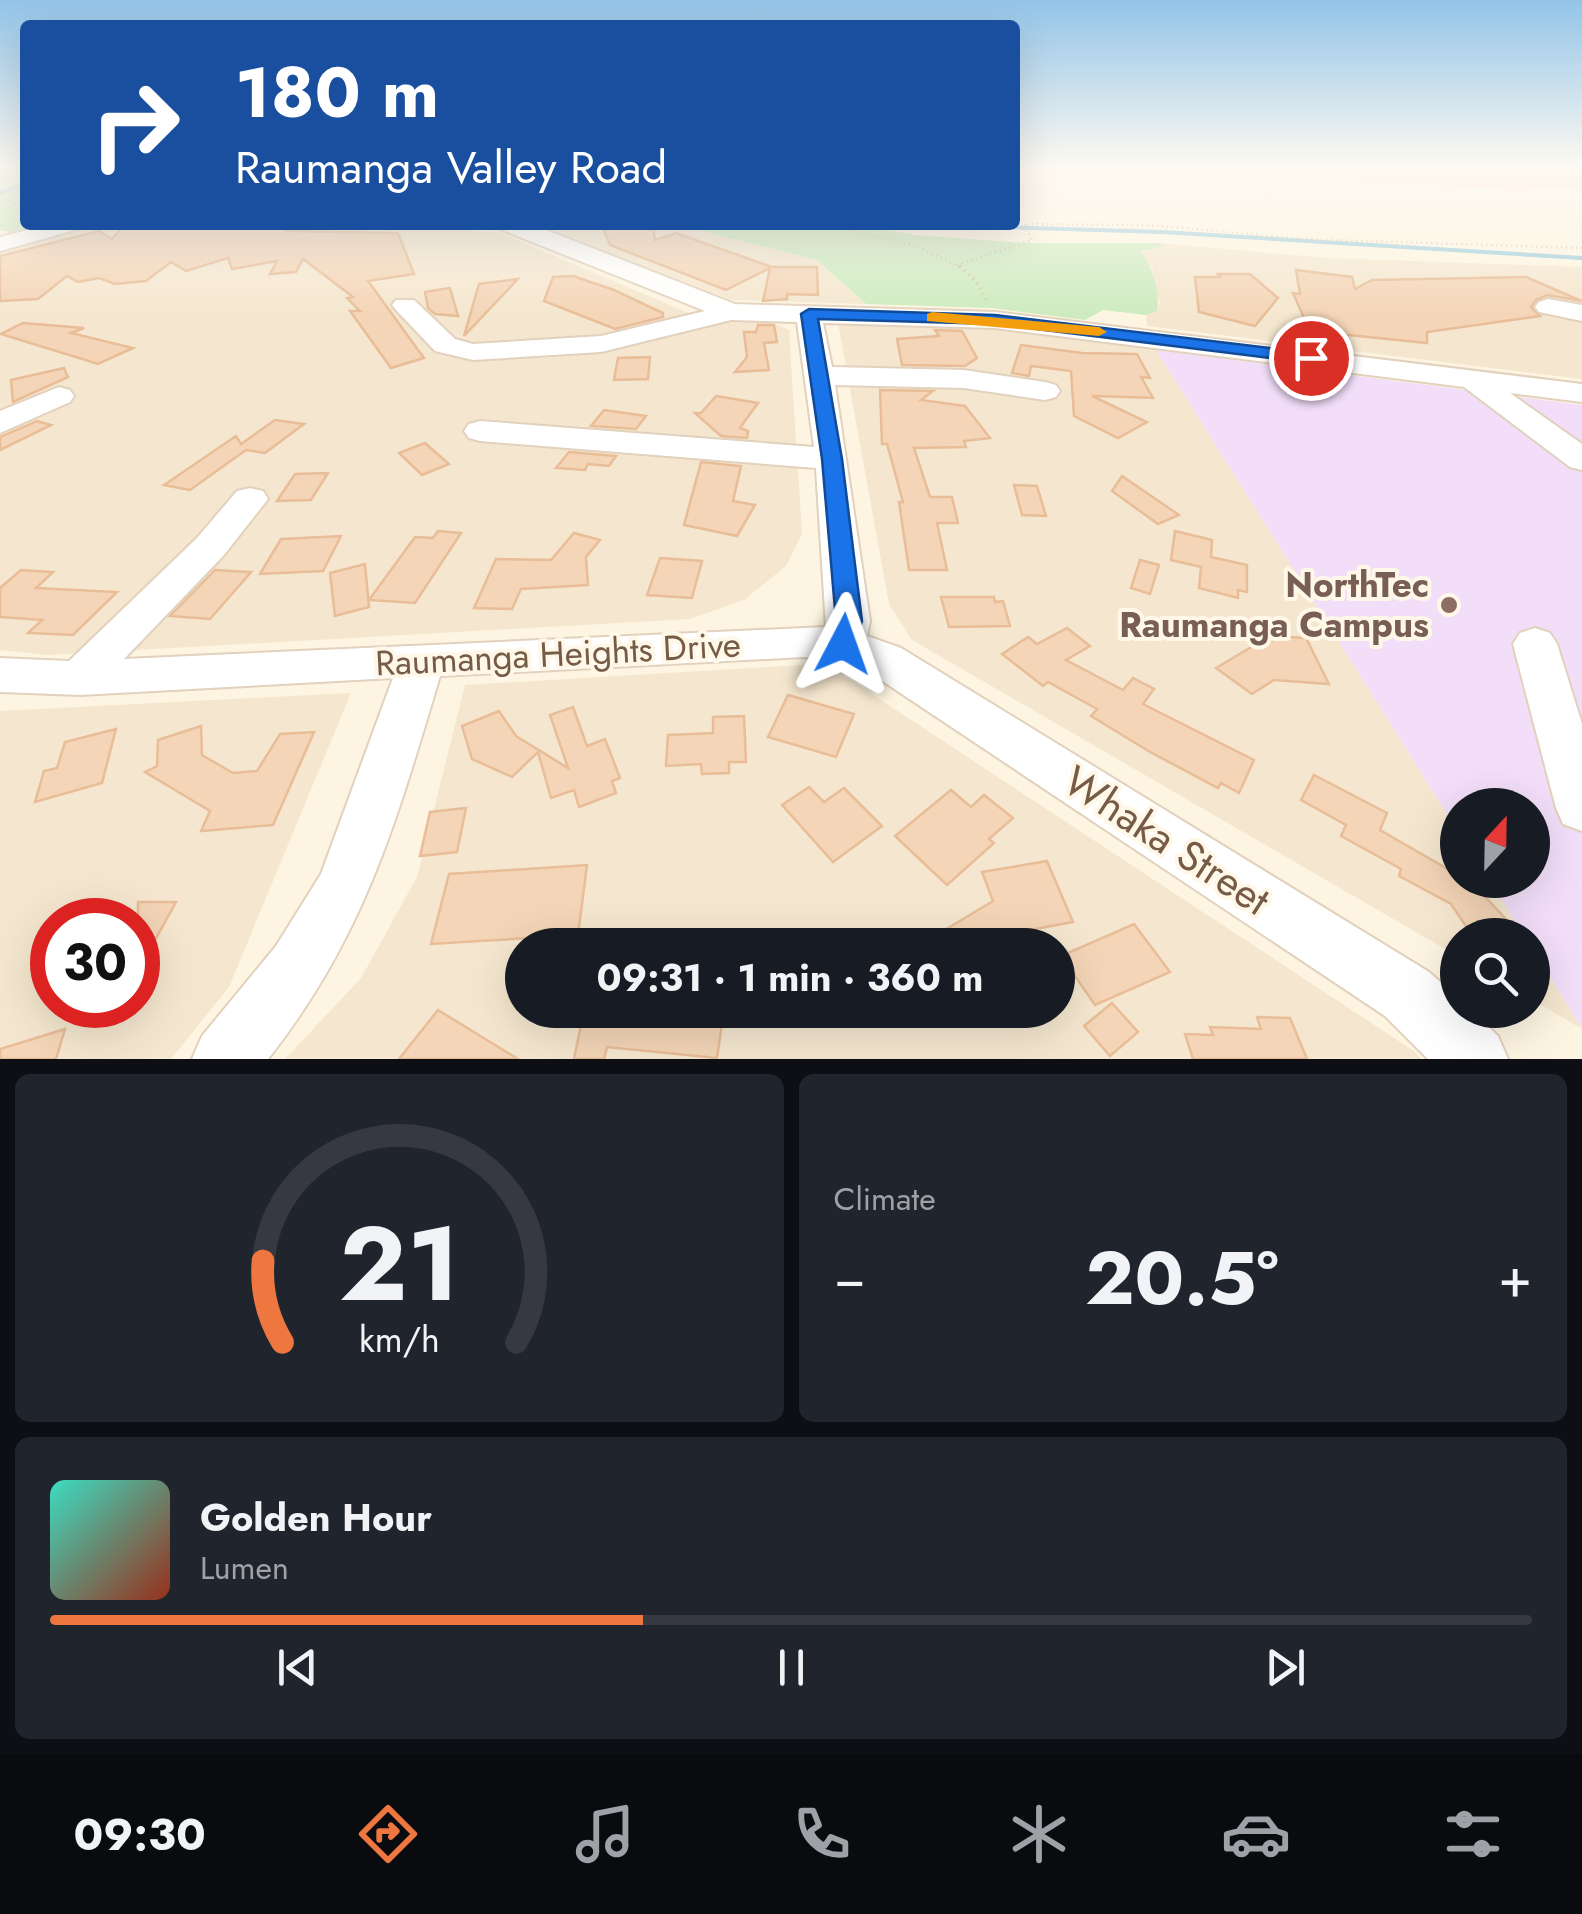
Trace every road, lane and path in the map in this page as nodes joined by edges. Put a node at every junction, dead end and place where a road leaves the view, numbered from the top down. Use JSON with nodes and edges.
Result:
{"nodes":[{"id":1,"x":52,"y":230,"type":"edge"},
{"id":2,"x":521,"y":230,"type":"edge"},
{"id":3,"x":854,"y":230,"type":"edge"},
{"id":4,"x":0,"y":244,"type":"edge"},
{"id":5,"x":1582,"y":248,"type":"edge"},
{"id":6,"x":957,"y":265,"type":"junction"},
{"id":7,"x":405,"y":305,"type":"dead end"},
{"id":8,"x":1548,"y":307,"type":"dead end"},
{"id":9,"x":731,"y":312,"type":"junction"},
{"id":10,"x":1582,"y":313,"type":"edge"},
{"id":11,"x":809,"y":314,"type":"junction"},
{"id":12,"x":995,"y":320,"type":"junction"},
{"id":13,"x":820,"y":376,"type":"junction"},
{"id":14,"x":1470,"y":378,"type":"junction"},
{"id":15,"x":1045,"y":391,"type":"dead end"},
{"id":16,"x":1582,"y":393,"type":"edge"},
{"id":17,"x":59,"y":396,"type":"dead end"},
{"id":18,"x":0,"y":423,"type":"edge"},
{"id":19,"x":480,"y":432,"type":"dead end"},
{"id":20,"x":832,"y":459,"type":"junction"},
{"id":21,"x":1582,"y":460,"type":"edge"},
{"id":22,"x":250,"y":499,"type":"dead end"},
{"id":23,"x":843,"y":644,"type":"junction"},
{"id":24,"x":1535,"y":644,"type":"dead end"},
{"id":25,"x":422,"y":661,"type":"junction"},
{"id":26,"x":0,"y":675,"type":"edge"},
{"id":27,"x":80,"y":678,"type":"junction"},
{"id":28,"x":1582,"y":808,"type":"edge"},
{"id":29,"x":226,"y":1059,"type":"edge"},
{"id":30,"x":1476,"y":1059,"type":"edge"}],
"edges":[{"from":1,"to":4,"type":"street"},
{"from":2,"to":9,"type":"street"},
{"from":3,"to":6,"type":"path"},
{"from":5,"to":6,"type":"path"},
{"from":6,"to":12,"type":"path"},
{"from":7,"to":9,"type":"street"},
{"from":8,"to":10,"type":"street"},
{"from":9,"to":11,"type":"street"},
{"from":11,"to":12,"type":"street"},
{"from":11,"to":13,"type":"street"},
{"from":12,"to":14,"type":"street"},
{"from":13,"to":15,"type":"street"},
{"from":13,"to":20,"type":"street"},
{"from":14,"to":16,"type":"street"},
{"from":14,"to":21,"type":"street"},
{"from":17,"to":18,"type":"street"},
{"from":19,"to":20,"type":"street"},
{"from":20,"to":23,"type":"street"},
{"from":22,"to":27,"type":"street"},
{"from":23,"to":25,"type":"street","name":"Raumanga Heights Drive"},
{"from":23,"to":30,"type":"street","name":"Whaka Street"},
{"from":24,"to":28,"type":"street"},
{"from":25,"to":27,"type":"street","name":"Raumanga Heights Drive"},
{"from":25,"to":29,"type":"street"},
{"from":26,"to":27,"type":"street","name":"Raumanga Heights Drive"}]}
